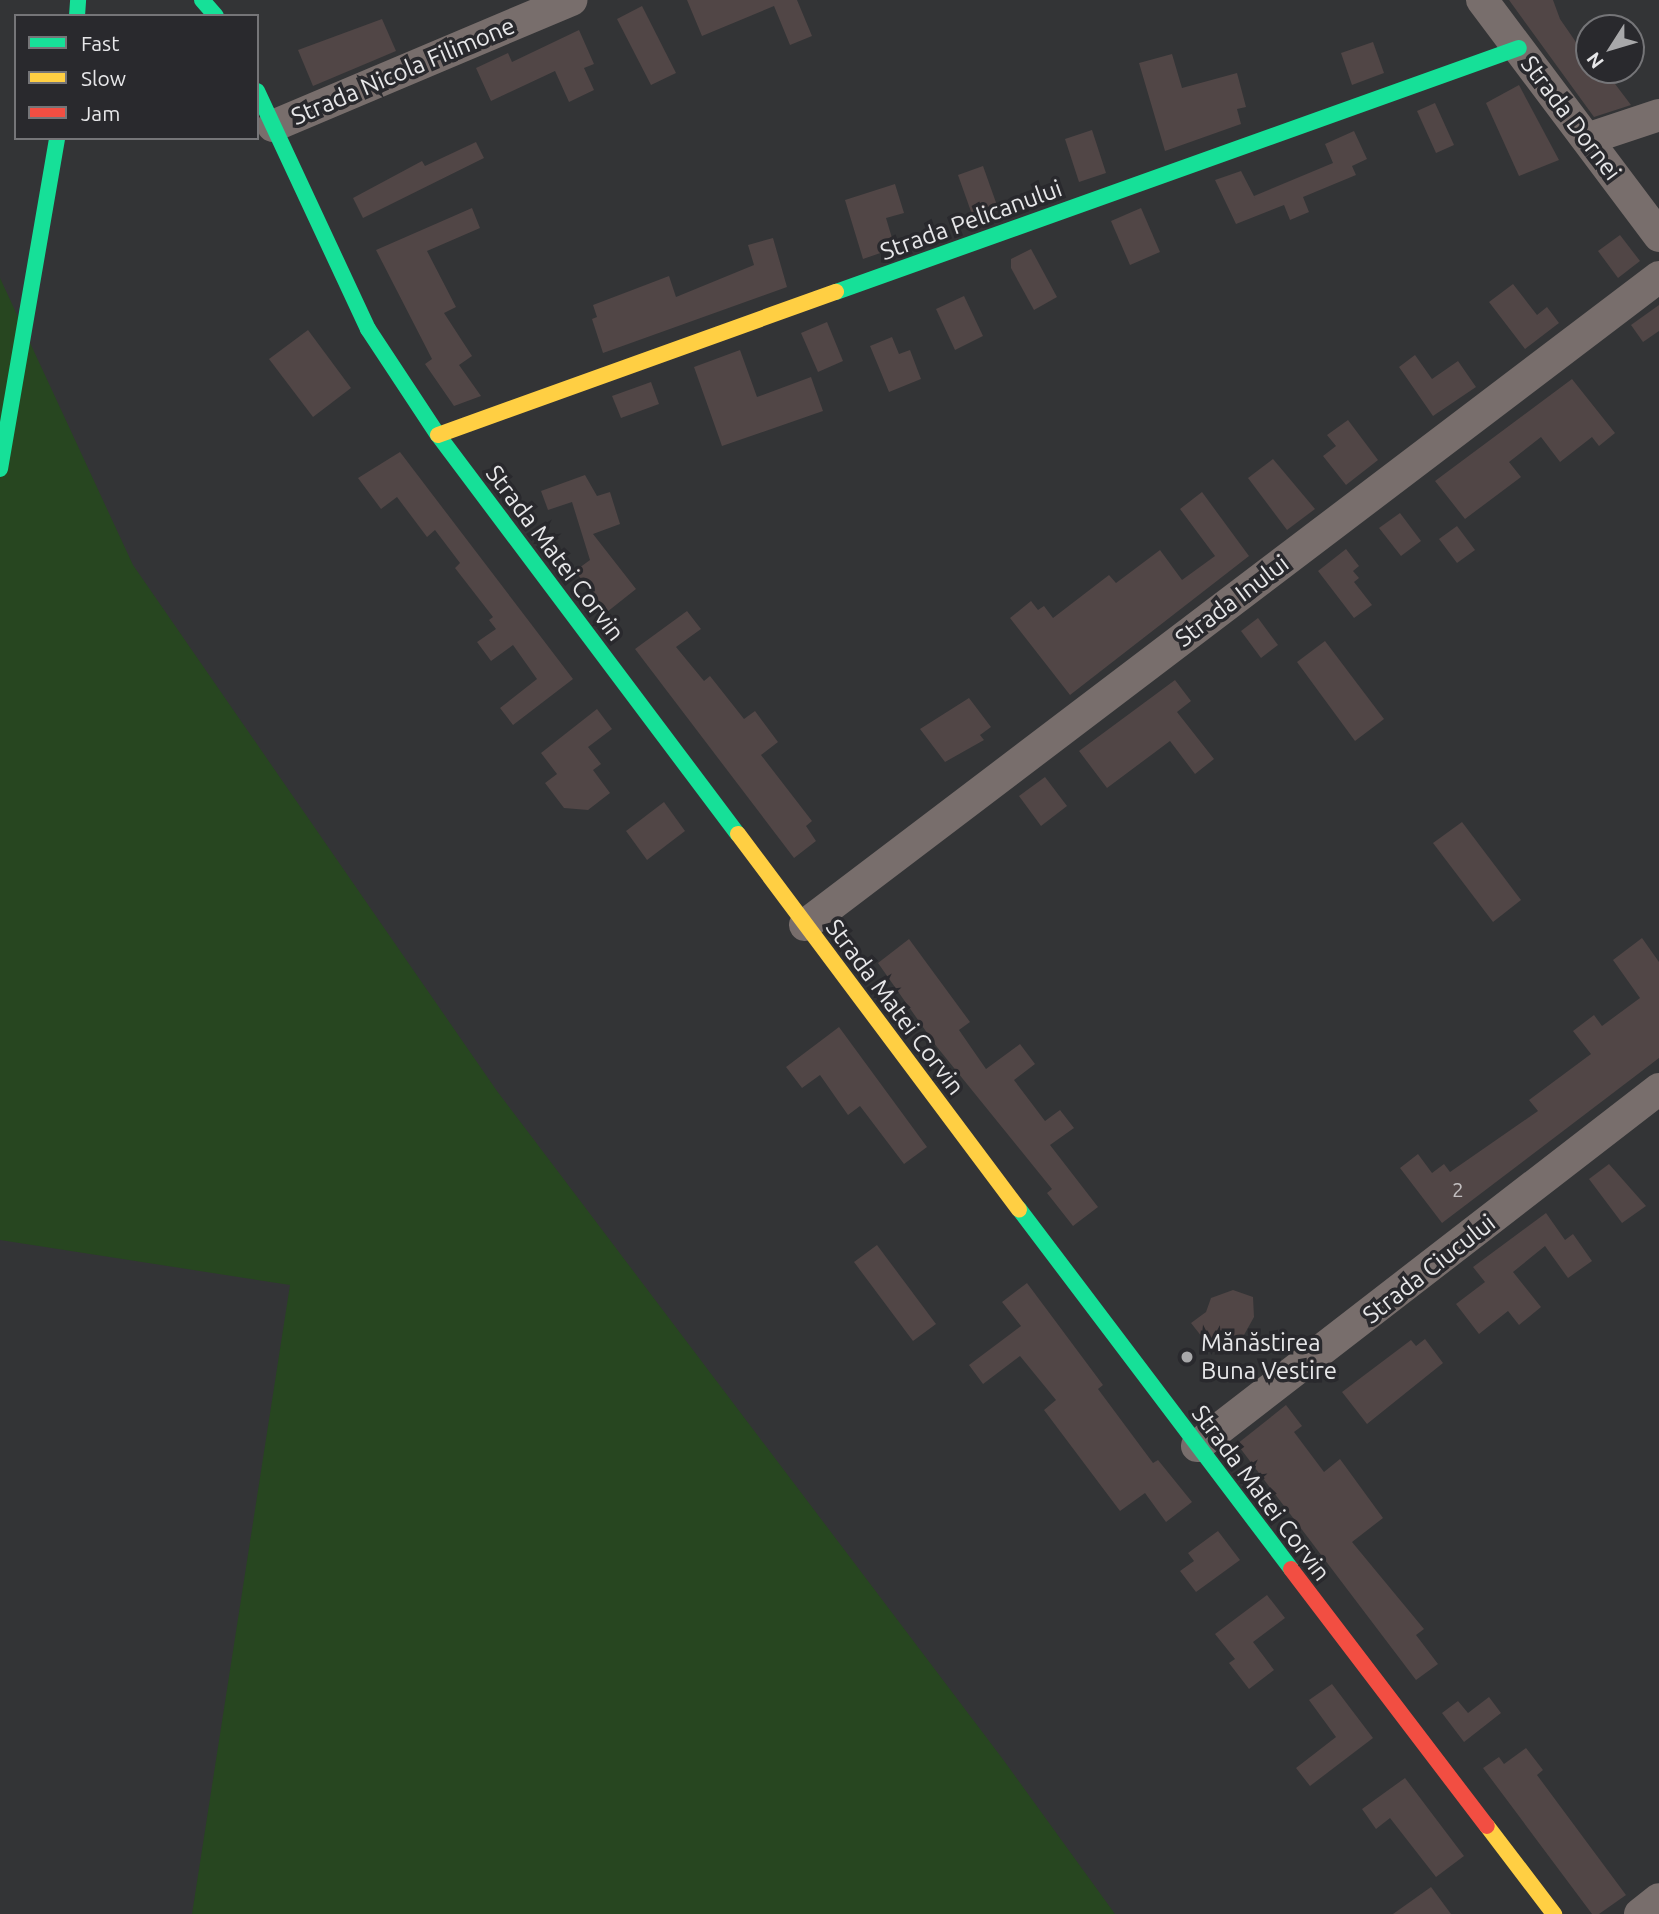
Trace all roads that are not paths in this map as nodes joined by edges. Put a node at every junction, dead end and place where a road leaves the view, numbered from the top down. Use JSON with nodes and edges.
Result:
{"nodes":[{"id":1,"x":202,"y":0,"type":"edge"},
{"id":2,"x":572,"y":0,"type":"edge"},
{"id":3,"x":1482,"y":0,"type":"edge"},
{"id":4,"x":214,"y":14,"type":"edge"},
{"id":5,"x":1519,"y":48,"type":"junction"},
{"id":6,"x":259,"y":94,"type":"edge"},
{"id":7,"x":1659,"y":115,"type":"edge"},
{"id":8,"x":273,"y":126,"type":"junction"},
{"id":9,"x":1587,"y":139,"type":"junction"},
{"id":10,"x":57,"y":140,"type":"edge"},
{"id":11,"x":1659,"y":236,"type":"edge"},
{"id":12,"x":1659,"y":277,"type":"edge"},
{"id":13,"x":438,"y":435,"type":"junction"},
{"id":14,"x":0,"y":469,"type":"edge"},
{"id":15,"x":806,"y":925,"type":"junction"},
{"id":16,"x":1659,"y":1090,"type":"edge"},
{"id":17,"x":1197,"y":1446,"type":"junction"},
{"id":18,"x":1659,"y":1899,"type":"edge"},
{"id":19,"x":1554,"y":1914,"type":"edge"},
{"id":20,"x":1640,"y":1914,"type":"edge"}],
"edges":[{"from":1,"to":4,"type":"main road"},
{"from":2,"to":8,"type":"street","name":"Strada Nicola Filimone"},
{"from":3,"to":5,"type":"street","name":"Strada Dornei"},
{"from":5,"to":9,"type":"street","name":"Strada Dornei"},
{"from":5,"to":13,"type":"main road","name":"Strada Pelicanului"},
{"from":6,"to":8,"type":"main road","name":"Strada Matei Corvin"},
{"from":7,"to":9,"type":"street"},
{"from":8,"to":13,"type":"main road","name":"Strada Matei Corvin"},
{"from":9,"to":11,"type":"street","name":"Strada Dornei"},
{"from":10,"to":14,"type":"main road"},
{"from":12,"to":15,"type":"street","name":"Strada Inului"},
{"from":13,"to":15,"type":"main road","name":"Strada Matei Corvin"},
{"from":15,"to":17,"type":"main road","name":"Strada Matei Corvin"},
{"from":16,"to":17,"type":"street","name":"Strada Ciucului"},
{"from":17,"to":19,"type":"main road","name":"Strada Matei Corvin"},
{"from":18,"to":20,"type":"street"}]}
